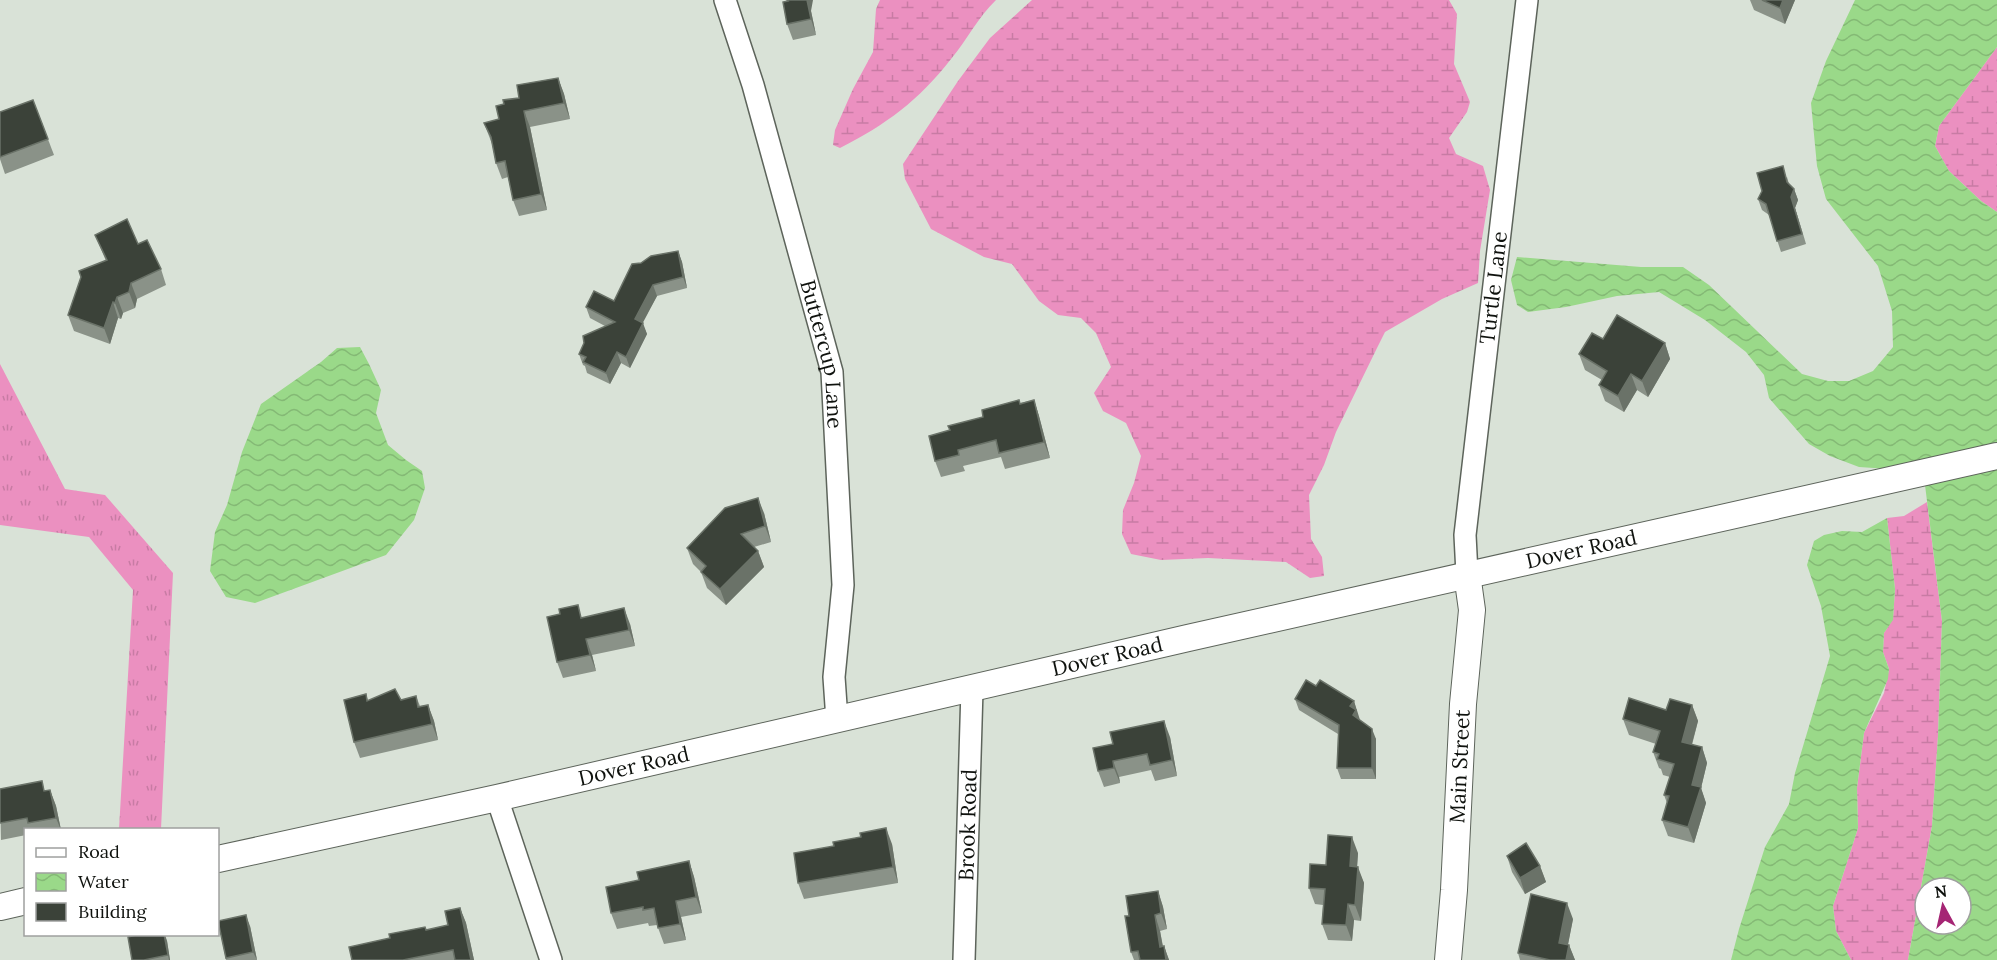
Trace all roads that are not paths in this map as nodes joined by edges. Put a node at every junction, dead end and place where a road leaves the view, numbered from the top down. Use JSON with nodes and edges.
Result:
{"nodes":[{"id":1,"x":725,"y":0,"type":"edge"},
{"id":2,"x":1527,"y":0,"type":"edge"},
{"id":3,"x":1997,"y":456,"type":"edge"},
{"id":4,"x":1467,"y":574,"type":"junction"},
{"id":5,"x":972,"y":689,"type":"junction"},
{"id":6,"x":837,"y":720,"type":"junction"},
{"id":7,"x":497,"y":798,"type":"junction"},
{"id":8,"x":219,"y":859,"type":"edge"},
{"id":9,"x":24,"y":901,"type":"edge"},
{"id":10,"x":0,"y":907,"type":"edge"},
{"id":11,"x":551,"y":960,"type":"edge"},
{"id":12,"x":964,"y":960,"type":"edge"},
{"id":13,"x":1448,"y":960,"type":"edge"}],
"edges":[{"from":1,"to":6,"type":"street","name":"Buttercup Lane"},
{"from":2,"to":4,"type":"street","name":"Turtle Lane"},
{"from":3,"to":4,"type":"street","name":"Dover Road"},
{"from":4,"to":5,"type":"street","name":"Dover Road"},
{"from":4,"to":13,"type":"street","name":"Main Street"},
{"from":5,"to":6,"type":"street","name":"Dover Road"},
{"from":5,"to":12,"type":"street","name":"Brook Road"},
{"from":6,"to":7,"type":"street","name":"Dover Road"},
{"from":7,"to":8,"type":"street","name":"Dover Road"},
{"from":7,"to":11,"type":"street"},
{"from":9,"to":10,"type":"street"}]}
